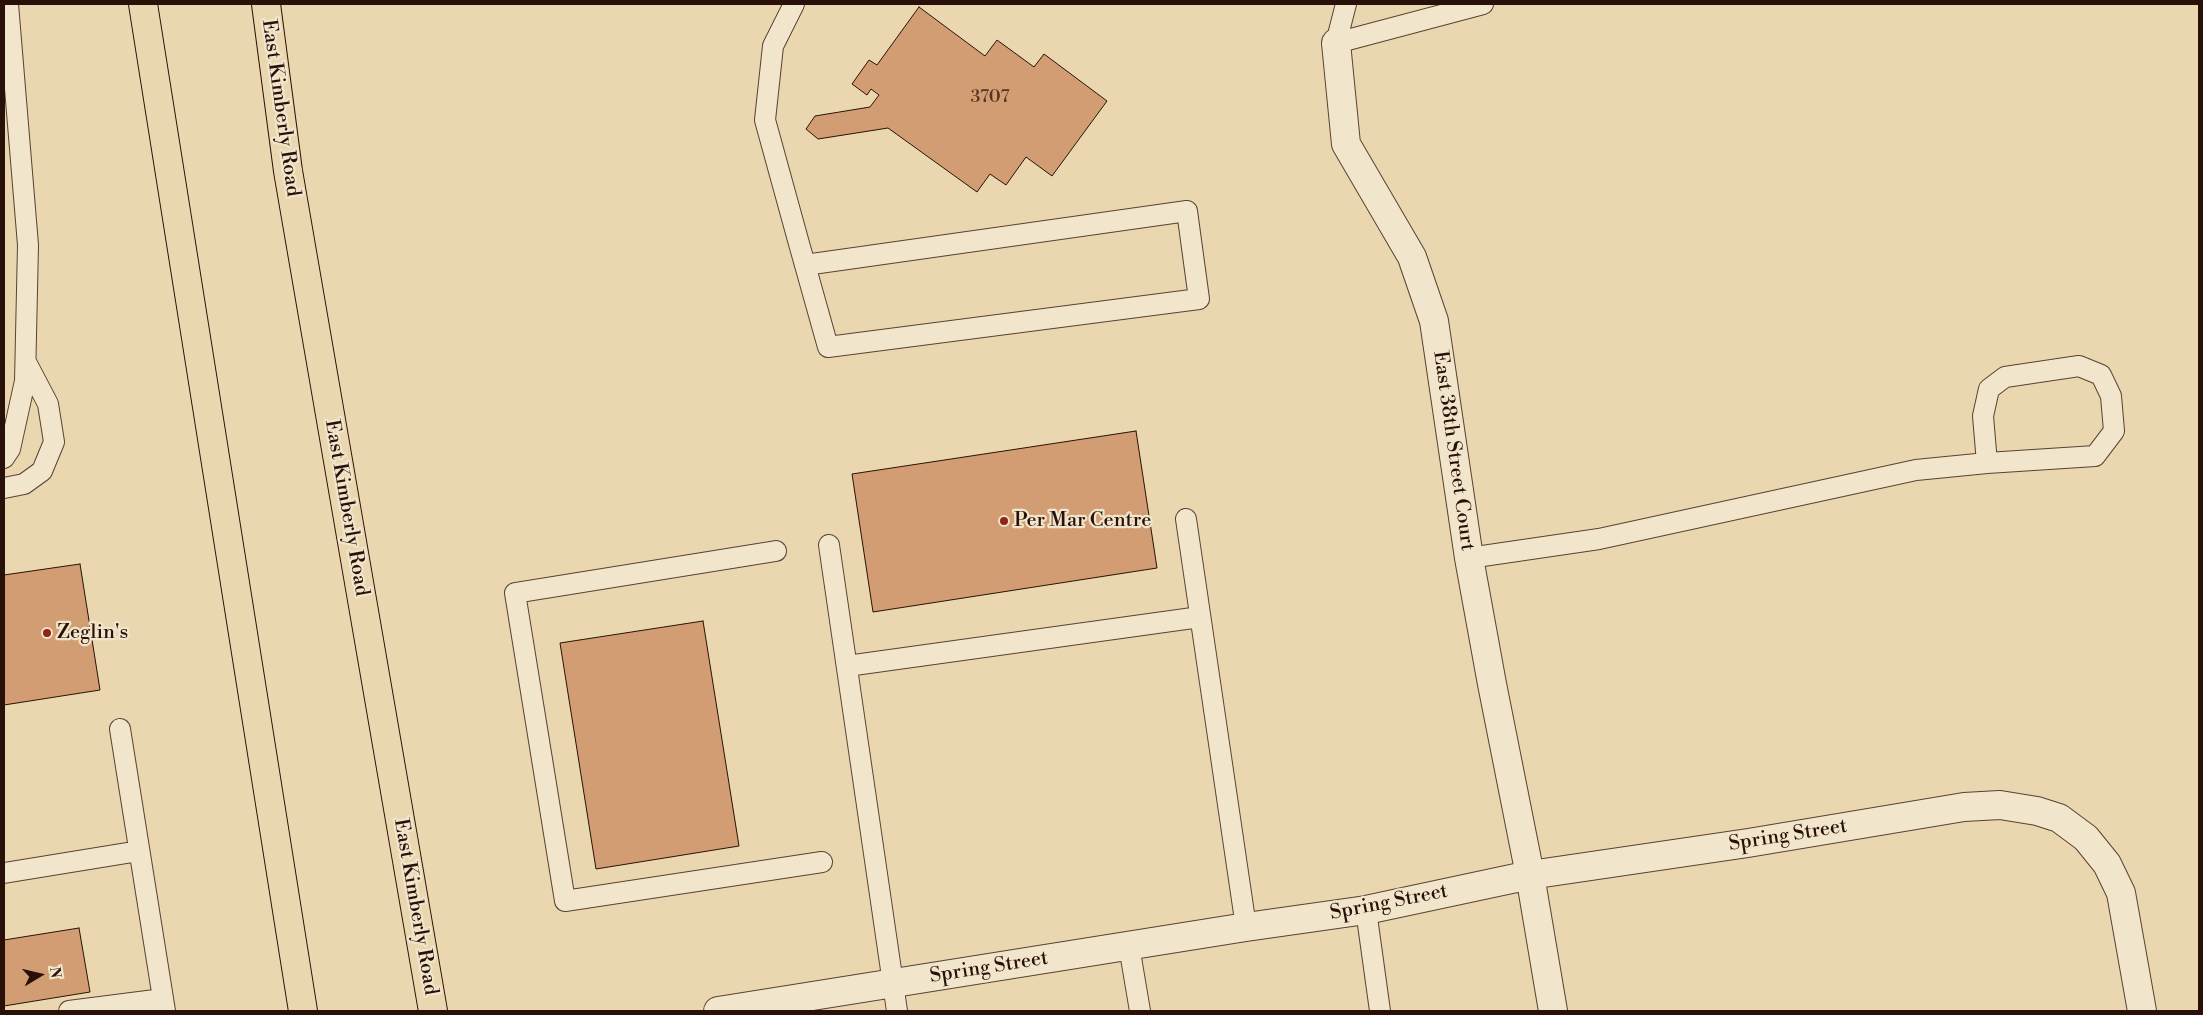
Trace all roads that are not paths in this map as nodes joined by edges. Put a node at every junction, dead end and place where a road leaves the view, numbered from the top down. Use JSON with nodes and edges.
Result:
{"nodes":[{"id":1,"x":8,"y":4,"type":"edge"},
{"id":2,"x":144,"y":4,"type":"edge"},
{"id":3,"x":266,"y":4,"type":"edge"},
{"id":4,"x":794,"y":4,"type":"edge"},
{"id":5,"x":1346,"y":4,"type":"edge"},
{"id":6,"x":1483,"y":4,"type":"edge"},
{"id":7,"x":1336,"y":43,"type":"junction"},
{"id":8,"x":805,"y":265,"type":"junction"},
{"id":9,"x":26,"y":362,"type":"junction"},
{"id":10,"x":4,"y":458,"type":"edge"},
{"id":11,"x":1988,"y":463,"type":"junction"},
{"id":12,"x":4,"y":488,"type":"edge"},
{"id":13,"x":1186,"y":519,"type":"dead end"},
{"id":14,"x":829,"y":545,"type":"dead end"},
{"id":15,"x":776,"y":551,"type":"dead end"},
{"id":16,"x":1469,"y":558,"type":"junction"},
{"id":17,"x":1200,"y":617,"type":"junction"},
{"id":18,"x":847,"y":666,"type":"junction"},
{"id":19,"x":120,"y":729,"type":"dead end"},
{"id":20,"x":140,"y":851,"type":"junction"},
{"id":21,"x":822,"y":862,"type":"dead end"},
{"id":22,"x":4,"y":873,"type":"edge"},
{"id":23,"x":1530,"y":875,"type":"junction"},
{"id":24,"x":1366,"y":910,"type":"junction"},
{"id":25,"x":1246,"y":927,"type":"junction"},
{"id":26,"x":1129,"y":946,"type":"junction"},
{"id":27,"x":892,"y":984,"type":"junction"},
{"id":28,"x":164,"y":1005,"type":"edge"},
{"id":29,"x":69,"y":1011,"type":"edge"},
{"id":30,"x":303,"y":1011,"type":"edge"},
{"id":31,"x":433,"y":1011,"type":"edge"},
{"id":32,"x":718,"y":1011,"type":"edge"},
{"id":33,"x":897,"y":1011,"type":"edge"},
{"id":34,"x":1140,"y":1011,"type":"edge"},
{"id":35,"x":1380,"y":1011,"type":"edge"},
{"id":36,"x":1553,"y":1011,"type":"edge"},
{"id":37,"x":2142,"y":1011,"type":"edge"}],
"edges":[{"from":1,"to":9,"type":"lane"},
{"from":2,"to":30,"type":"main road"},
{"from":3,"to":31,"type":"main road","name":"East Kimberly Road"},
{"from":4,"to":8,"type":"lane"},
{"from":5,"to":7,"type":"lane"},
{"from":6,"to":7,"type":"lane"},
{"from":7,"to":16,"type":"street","name":"East 38th Street Court"},
{"from":8,"to":8,"type":"lane"},
{"from":9,"to":10,"type":"lane"},
{"from":9,"to":12,"type":"lane"},
{"from":11,"to":11,"type":"lane"},
{"from":11,"to":16,"type":"lane"},
{"from":13,"to":17,"type":"lane"},
{"from":14,"to":18,"type":"lane"},
{"from":15,"to":21,"type":"lane"},
{"from":16,"to":23,"type":"street","name":"East 38th Street Court"},
{"from":17,"to":18,"type":"lane"},
{"from":17,"to":25,"type":"lane"},
{"from":18,"to":27,"type":"lane"},
{"from":19,"to":20,"type":"lane"},
{"from":20,"to":22,"type":"lane"},
{"from":20,"to":28,"type":"lane"},
{"from":23,"to":24,"type":"street","name":"Spring Street"},
{"from":23,"to":36,"type":"street","name":"East 38th Street Court"},
{"from":23,"to":37,"type":"street","name":"Spring Street"},
{"from":24,"to":25,"type":"street","name":"Spring Street"},
{"from":24,"to":35,"type":"lane"},
{"from":25,"to":26,"type":"street","name":"Spring Street"},
{"from":26,"to":27,"type":"street","name":"Spring Street"},
{"from":26,"to":34,"type":"lane"},
{"from":27,"to":32,"type":"street","name":"Spring Street"},
{"from":27,"to":33,"type":"lane"},
{"from":28,"to":29,"type":"lane"}]}
